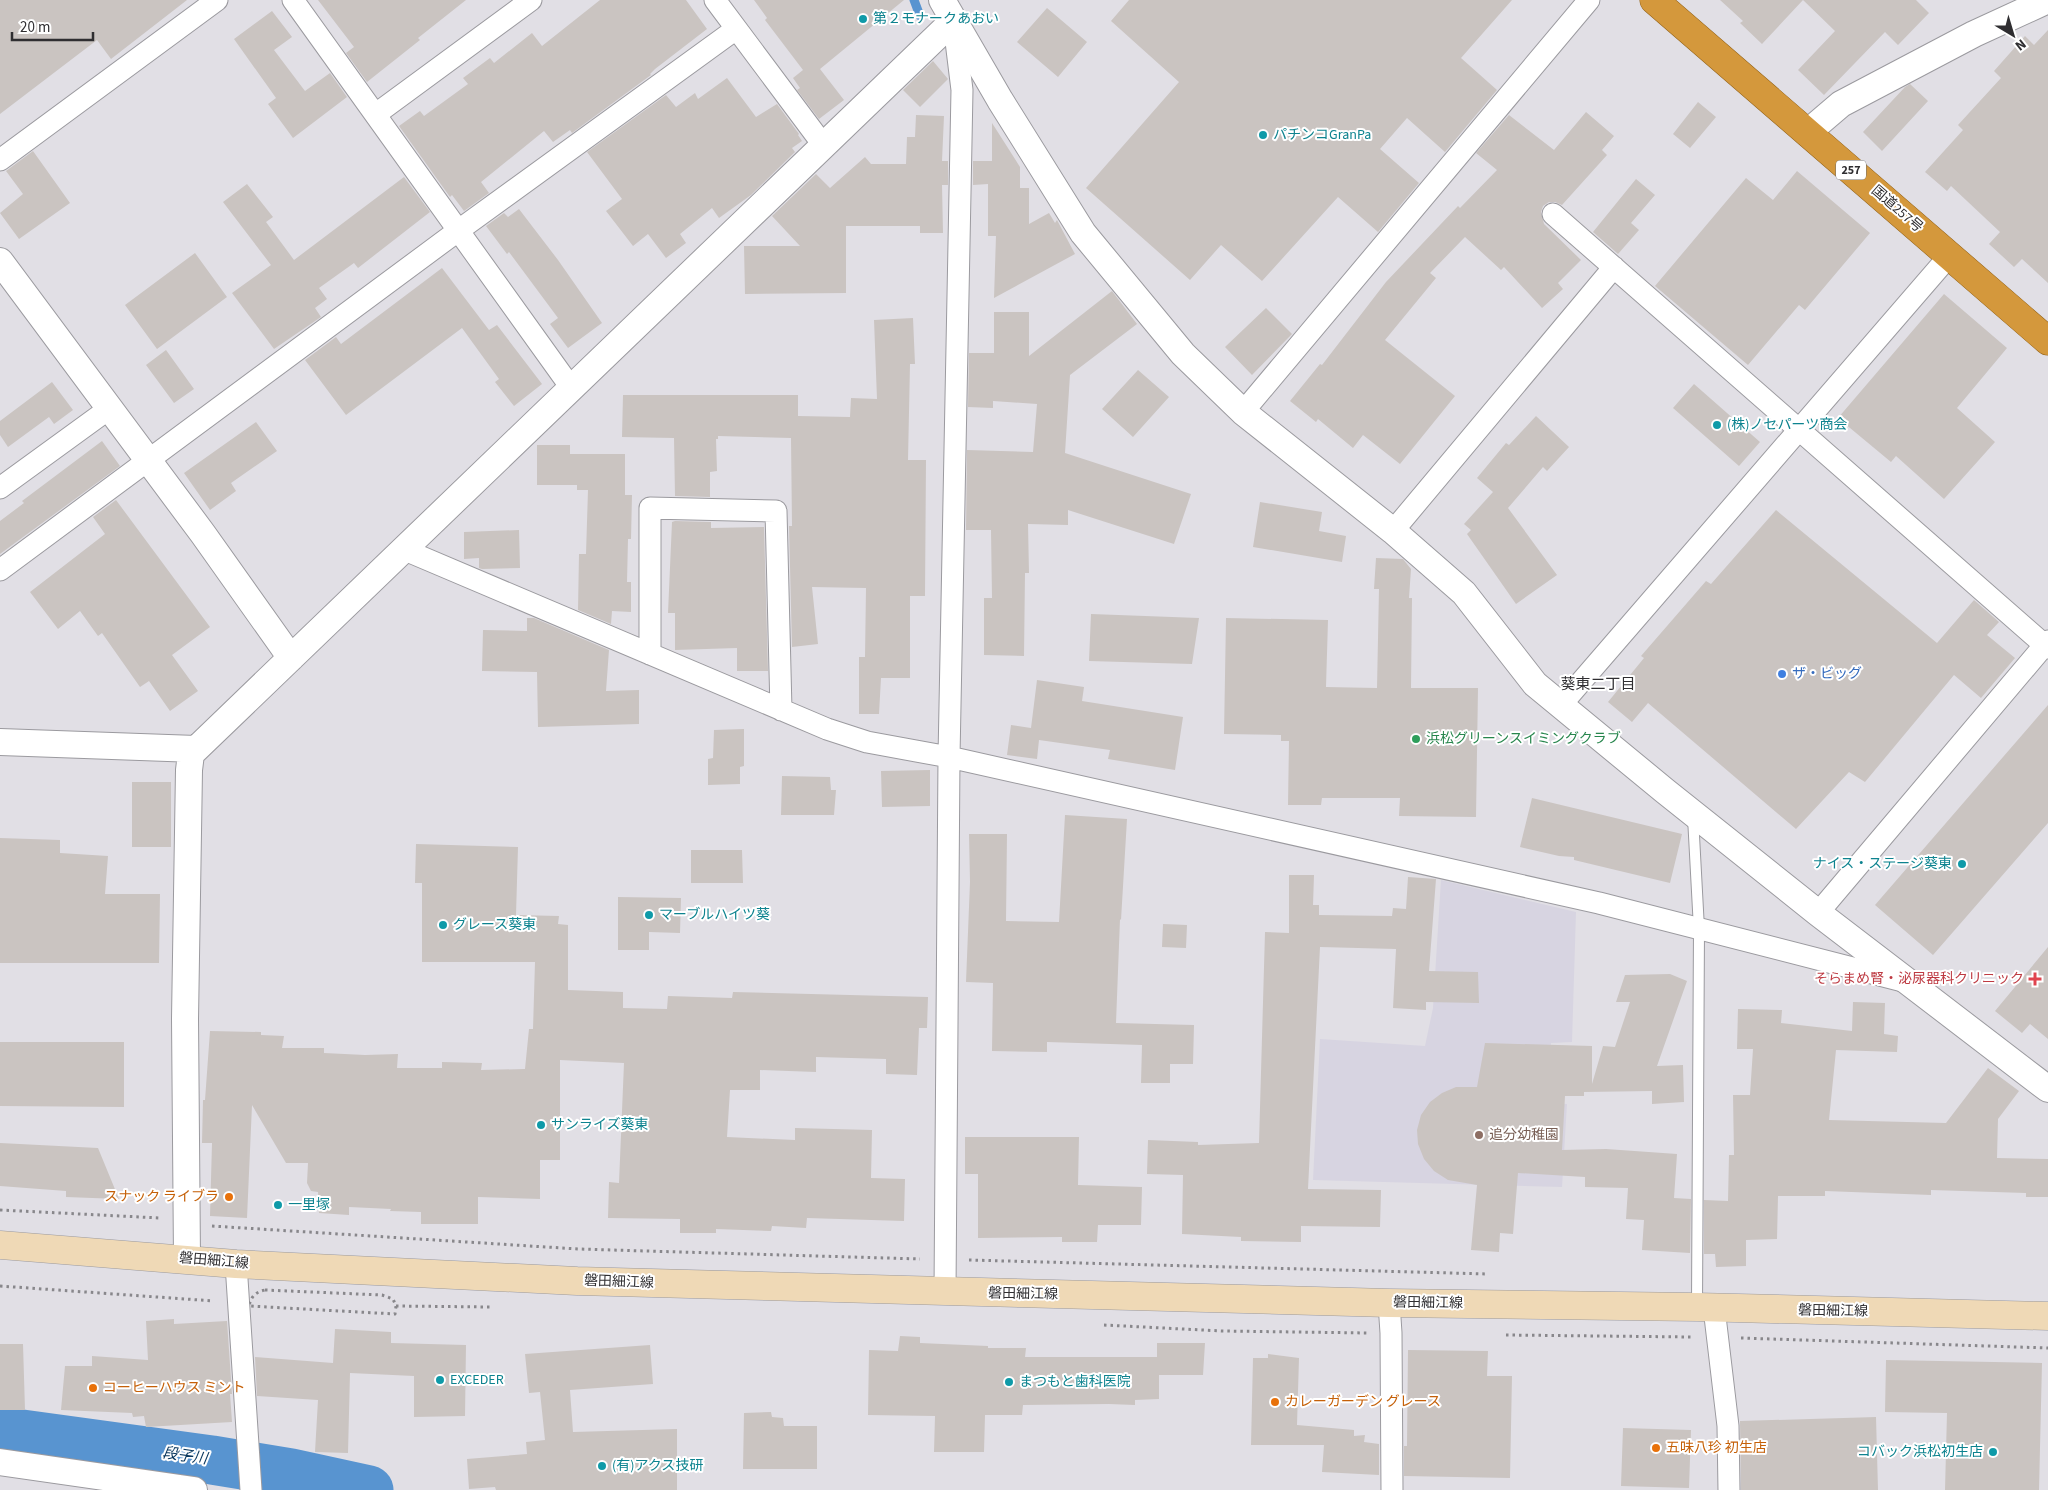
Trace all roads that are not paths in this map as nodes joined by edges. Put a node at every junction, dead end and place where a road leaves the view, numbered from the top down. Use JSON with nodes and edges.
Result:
{"nodes":[{"id":1,"x":217,"y":0,"type":"edge"},
{"id":2,"x":293,"y":0,"type":"edge"},
{"id":3,"x":531,"y":0,"type":"edge"},
{"id":4,"x":715,"y":0,"type":"edge"},
{"id":5,"x":1590,"y":0,"type":"edge"},
{"id":6,"x":1654,"y":0,"type":"edge"},
{"id":7,"x":2048,"y":0,"type":"edge"},
{"id":8,"x":950,"y":7,"type":"edge"},
{"id":9,"x":736,"y":29,"type":"junction"},
{"id":10,"x":376,"y":114,"type":"junction"},
{"id":11,"x":1807,"y":132,"type":"junction"},
{"id":12,"x":824,"y":146,"type":"junction"},
{"id":13,"x":0,"y":160,"type":"edge"},
{"id":14,"x":1552,"y":214,"type":"dead end"},
{"id":15,"x":459,"y":230,"type":"junction"},
{"id":16,"x":1950,"y":255,"type":"junction"},
{"id":17,"x":0,"y":261,"type":"edge"},
{"id":18,"x":1614,"y":267,"type":"junction"},
{"id":19,"x":2048,"y":340,"type":"edge"},
{"id":20,"x":572,"y":389,"type":"junction"},
{"id":21,"x":110,"y":408,"type":"junction"},
{"id":22,"x":1243,"y":412,"type":"junction"},
{"id":23,"x":1799,"y":430,"type":"junction"},
{"id":24,"x":148,"y":460,"type":"junction"},
{"id":25,"x":0,"y":488,"type":"edge"},
{"id":26,"x":1393,"y":532,"type":"junction"},
{"id":27,"x":405,"y":550,"type":"junction"},
{"id":28,"x":0,"y":570,"type":"edge"},
{"id":29,"x":2047,"y":644,"type":"edge"},
{"id":30,"x":650,"y":654,"type":"junction"},
{"id":31,"x":291,"y":658,"type":"junction"},
{"id":32,"x":1561,"y":705,"type":"junction"},
{"id":33,"x":780,"y":710,"type":"junction"},
{"id":34,"x":0,"y":742,"type":"edge"},
{"id":35,"x":196,"y":749,"type":"junction"},
{"id":36,"x":949,"y":757,"type":"junction"},
{"id":37,"x":1693,"y":814,"type":"junction"},
{"id":38,"x":1818,"y":913,"type":"junction"},
{"id":39,"x":1699,"y":929,"type":"junction"},
{"id":40,"x":1906,"y":982,"type":"junction"},
{"id":41,"x":2048,"y":1089,"type":"edge"},
{"id":42,"x":0,"y":1245,"type":"edge"},
{"id":43,"x":187,"y":1259,"type":"junction"},
{"id":44,"x":236,"y":1264,"type":"junction"},
{"id":45,"x":945,"y":1292,"type":"junction"},
{"id":46,"x":1389,"y":1303,"type":"junction"},
{"id":47,"x":1706,"y":1308,"type":"junction"},
{"id":48,"x":2048,"y":1316,"type":"edge"},
{"id":49,"x":0,"y":1462,"type":"edge"},
{"id":50,"x":251,"y":1484,"type":"edge"},
{"id":51,"x":194,"y":1490,"type":"edge"},
{"id":52,"x":1392,"y":1490,"type":"edge"},
{"id":53,"x":1729,"y":1490,"type":"edge"}],
"edges":[{"from":1,"to":13,"type":"street"},
{"from":2,"to":10,"type":"street"},
{"from":3,"to":10,"type":"street"},
{"from":4,"to":9,"type":"street"},
{"from":5,"to":22,"type":"street"},
{"from":6,"to":11,"type":"highway","name":"国道257号","number":"257"},
{"from":7,"to":11,"type":"street"},
{"from":8,"to":12,"type":"street"},
{"from":8,"to":22,"type":"street"},
{"from":8,"to":36,"type":"street"},
{"from":9,"to":12,"type":"street"},
{"from":9,"to":15,"type":"street"},
{"from":10,"to":15,"type":"street"},
{"from":11,"to":16,"type":"highway","name":"国道257号","number":"257"},
{"from":12,"to":20,"type":"street"},
{"from":14,"to":18,"type":"street"},
{"from":15,"to":20,"type":"street"},
{"from":15,"to":24,"type":"street"},
{"from":16,"to":19,"type":"highway","name":"国道257号","number":"257"},
{"from":16,"to":23,"type":"street"},
{"from":17,"to":21,"type":"street"},
{"from":18,"to":23,"type":"street"},
{"from":18,"to":26,"type":"street"},
{"from":20,"to":27,"type":"street"},
{"from":21,"to":24,"type":"street"},
{"from":21,"to":25,"type":"street"},
{"from":22,"to":26,"type":"street"},
{"from":23,"to":29,"type":"street"},
{"from":23,"to":32,"type":"street"},
{"from":24,"to":28,"type":"street"},
{"from":24,"to":31,"type":"street"},
{"from":26,"to":32,"type":"street"},
{"from":27,"to":30,"type":"street"},
{"from":27,"to":31,"type":"street"},
{"from":29,"to":38,"type":"street"},
{"from":30,"to":33,"type":"street"},
{"from":30,"to":33,"type":"street"},
{"from":31,"to":35,"type":"street"},
{"from":32,"to":37,"type":"street"},
{"from":33,"to":36,"type":"street"},
{"from":34,"to":35,"type":"street"},
{"from":35,"to":43,"type":"street"},
{"from":36,"to":39,"type":"street"},
{"from":36,"to":45,"type":"street"},
{"from":37,"to":38,"type":"street"},
{"from":37,"to":39,"type":"lane"},
{"from":38,"to":40,"type":"street"},
{"from":39,"to":40,"type":"street"},
{"from":39,"to":47,"type":"lane"},
{"from":40,"to":41,"type":"street"},
{"from":42,"to":43,"type":"main road","name":"磐田細江線"},
{"from":43,"to":44,"type":"main road","name":"磐田細江線"},
{"from":44,"to":45,"type":"main road","name":"磐田細江線"},
{"from":44,"to":50,"type":"street"},
{"from":45,"to":46,"type":"main road","name":"磐田細江線"},
{"from":46,"to":47,"type":"main road","name":"磐田細江線"},
{"from":46,"to":52,"type":"street"},
{"from":47,"to":48,"type":"main road","name":"磐田細江線"},
{"from":47,"to":53,"type":"street"},
{"from":49,"to":51,"type":"street"}]}
